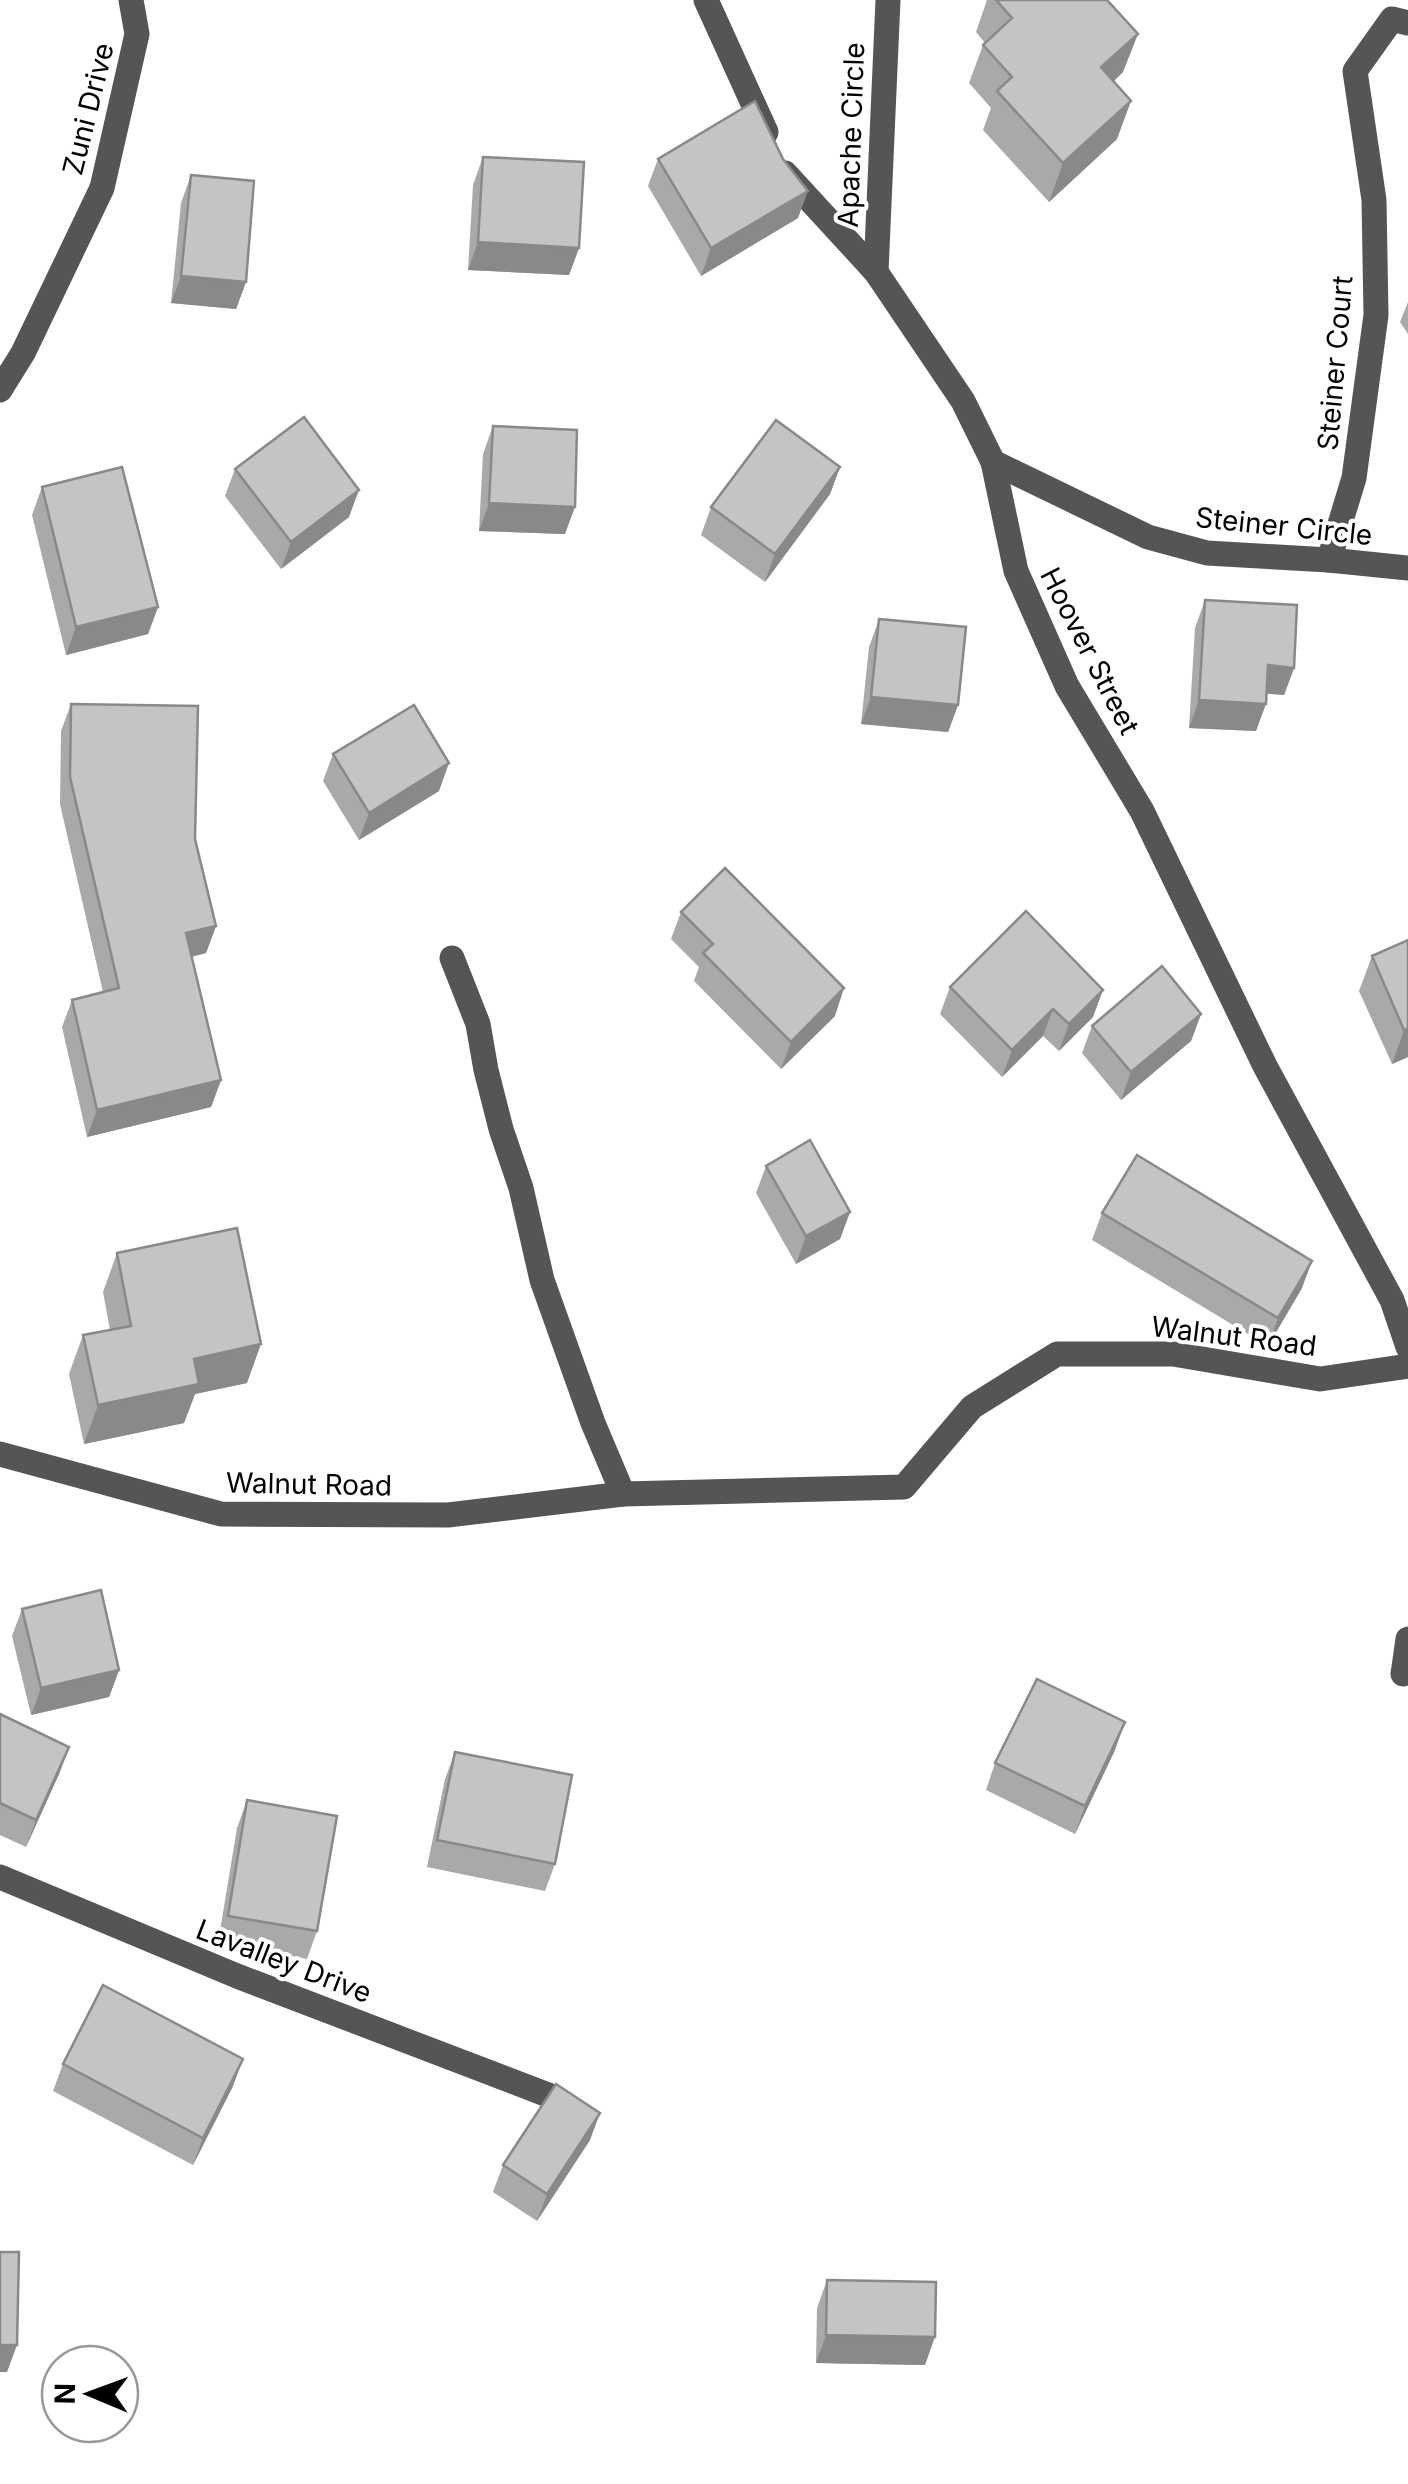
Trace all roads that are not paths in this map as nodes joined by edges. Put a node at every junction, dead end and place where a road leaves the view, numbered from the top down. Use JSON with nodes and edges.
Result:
{"nodes":[{"id":1,"x":131,"y":0,"type":"edge"},
{"id":2,"x":706,"y":0,"type":"edge"},
{"id":3,"x":888,"y":0,"type":"edge"},
{"id":4,"x":1408,"y":23,"type":"edge"},
{"id":5,"x":876,"y":272,"type":"junction"},
{"id":6,"x":0,"y":390,"type":"edge"},
{"id":7,"x":993,"y":462,"type":"junction"},
{"id":8,"x":1329,"y":560,"type":"junction"},
{"id":9,"x":1408,"y":568,"type":"edge"},
{"id":10,"x":452,"y":958,"type":"dead end"},
{"id":11,"x":1408,"y":1348,"type":"edge"},
{"id":12,"x":1408,"y":1366,"type":"edge"},
{"id":13,"x":0,"y":1454,"type":"edge"},
{"id":14,"x":623,"y":1494,"type":"junction"},
{"id":15,"x":1408,"y":1639,"type":"edge"},
{"id":16,"x":1403,"y":1674,"type":"dead end"},
{"id":17,"x":0,"y":1877,"type":"edge"},
{"id":18,"x":548,"y":2095,"type":"edge"}],
"edges":[{"from":1,"to":6,"type":"street","name":"Zuni Drive"},
{"from":2,"to":5,"type":"street","name":"Hoover Street"},
{"from":3,"to":5,"type":"street","name":"Apache Circle"},
{"from":4,"to":8,"type":"street","name":"Steiner Court"},
{"from":5,"to":7,"type":"street","name":"Hoover Street"},
{"from":7,"to":8,"type":"street","name":"Steiner Circle"},
{"from":7,"to":11,"type":"street","name":"Hoover Street"},
{"from":8,"to":9,"type":"street","name":"Steiner Circle"},
{"from":10,"to":14,"type":"street"},
{"from":12,"to":14,"type":"street","name":"Walnut Road"},
{"from":13,"to":14,"type":"street","name":"Walnut Road"},
{"from":15,"to":16,"type":"street"},
{"from":17,"to":18,"type":"street","name":"Lavalley Drive"}]}
